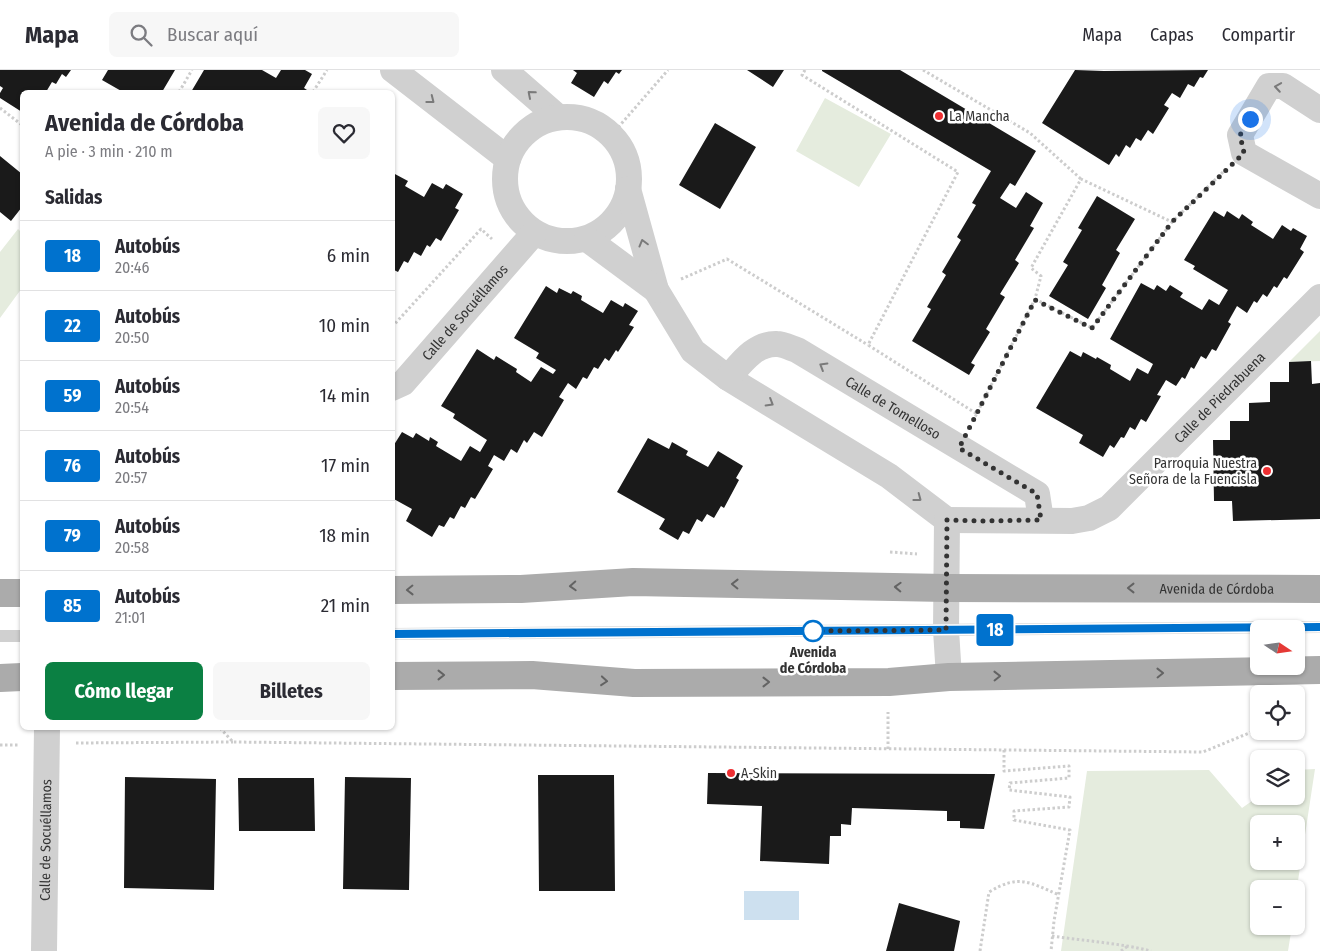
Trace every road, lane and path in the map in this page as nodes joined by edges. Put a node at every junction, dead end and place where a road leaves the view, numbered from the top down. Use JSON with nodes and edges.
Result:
{"nodes":[{"id":1,"x":192,"y":70,"type":"edge"},
{"id":2,"x":326,"y":70,"type":"edge"},
{"id":3,"x":392,"y":70,"type":"edge"},
{"id":4,"x":504,"y":70,"type":"edge"},
{"id":5,"x":668,"y":70,"type":"edge"},
{"id":6,"x":805,"y":70,"type":"edge"},
{"id":7,"x":923,"y":70,"type":"edge"},
{"id":8,"x":180,"y":90,"type":"edge"},
{"id":9,"x":314,"y":90,"type":"edge"},
{"id":10,"x":0,"y":108,"type":"edge"},
{"id":11,"x":1320,"y":110,"type":"edge"},
{"id":12,"x":558,"y":117,"type":"junction"},
{"id":13,"x":20,"y":123,"type":"edge"},
{"id":14,"x":616,"y":140,"type":"junction"},
{"id":15,"x":1244,"y":153,"type":"junction"},
{"id":16,"x":508,"y":159,"type":"junction"},
{"id":17,"x":1081,"y":178,"type":"junction"},
{"id":18,"x":628,"y":189,"type":"junction"},
{"id":19,"x":1320,"y":196,"type":"edge"},
{"id":20,"x":1172,"y":222,"type":"junction"},
{"id":21,"x":534,"y":233,"type":"junction"},
{"id":22,"x":587,"y":238,"type":"junction"},
{"id":23,"x":513,"y":258,"type":"junction"},
{"id":24,"x":656,"y":290,"type":"junction"},
{"id":25,"x":1320,"y":297,"type":"edge"},
{"id":26,"x":1035,"y":300,"type":"junction"},
{"id":27,"x":395,"y":324,"type":"edge"},
{"id":28,"x":868,"y":345,"type":"junction"},
{"id":29,"x":728,"y":378,"type":"junction"},
{"id":30,"x":395,"y":387,"type":"edge"},
{"id":31,"x":977,"y":414,"type":"junction"},
{"id":32,"x":959,"y":448,"type":"junction"},
{"id":33,"x":947,"y":520,"type":"junction"},
{"id":34,"x":1041,"y":520,"type":"junction"},
{"id":35,"x":890,"y":552,"type":"dead end"},
{"id":36,"x":924,"y":554,"type":"dead end"},
{"id":37,"x":946,"y":588,"type":"junction"},
{"id":38,"x":1320,"y":588,"type":"edge"},
{"id":39,"x":395,"y":590,"type":"edge"},
{"id":40,"x":0,"y":593,"type":"edge"},
{"id":41,"x":20,"y":593,"type":"edge"},
{"id":42,"x":1320,"y":627,"type":"edge"},
{"id":43,"x":946,"y":630,"type":"junction"},
{"id":44,"x":395,"y":634,"type":"edge"},
{"id":45,"x":0,"y":636,"type":"edge"},
{"id":46,"x":20,"y":636,"type":"edge"},
{"id":47,"x":1320,"y":670,"type":"edge"},
{"id":48,"x":395,"y":676,"type":"edge"},
{"id":49,"x":20,"y":677,"type":"edge"},
{"id":50,"x":949,"y":677,"type":"junction"},
{"id":51,"x":0,"y":678,"type":"edge"},
{"id":52,"x":888,"y":709,"type":"dead end"},
{"id":53,"x":222,"y":730,"type":"edge"},
{"id":54,"x":1250,"y":733,"type":"edge"},
{"id":55,"x":37,"y":736,"type":"edge"},
{"id":56,"x":233,"y":742,"type":"junction"},
{"id":57,"x":86,"y":743,"type":"dead end"},
{"id":58,"x":0,"y":745,"type":"edge"},
{"id":59,"x":888,"y":749,"type":"junction"},
{"id":60,"x":1004,"y":750,"type":"junction"},
{"id":61,"x":1059,"y":895,"type":"junction"},
{"id":62,"x":1052,"y":936,"type":"junction"},
{"id":63,"x":1129,"y":946,"type":"junction"},
{"id":64,"x":44,"y":951,"type":"edge"},
{"id":65,"x":980,"y":951,"type":"edge"},
{"id":66,"x":1051,"y":951,"type":"edge"},
{"id":67,"x":1121,"y":951,"type":"edge"},
{"id":68,"x":1151,"y":951,"type":"edge"}],
"edges":[{"from":1,"to":8,"type":"path"},
{"from":2,"to":9,"type":"path"},
{"from":3,"to":16,"type":"street","one_way":true},
{"from":12,"to":4,"type":"street","one_way":true},
{"from":5,"to":14,"type":"path"},
{"from":6,"to":28,"type":"path"},
{"from":7,"to":17,"type":"path"},
{"from":10,"to":13,"type":"path"},
{"from":11,"to":15,"type":"street","one_way":true},
{"from":12,"to":14,"type":"street"},
{"from":12,"to":16,"type":"street"},
{"from":14,"to":18,"type":"street"},
{"from":15,"to":19,"type":"street"},
{"from":15,"to":20,"type":"path"},
{"from":16,"to":21,"type":"street"},
{"from":17,"to":20,"type":"path"},
{"from":17,"to":26,"type":"path"},
{"from":18,"to":22,"type":"street"},
{"from":24,"to":18,"type":"street","one_way":true},
{"from":20,"to":26,"type":"path"},
{"from":21,"to":22,"type":"street"},
{"from":21,"to":23,"type":"street","name":"Calle de Socuéllamos"},
{"from":22,"to":24,"type":"street"},
{"from":23,"to":27,"type":"path"},
{"from":23,"to":30,"type":"street","name":"Calle de Socuéllamos"},
{"from":24,"to":28,"type":"path"},
{"from":24,"to":29,"type":"street"},
{"from":25,"to":34,"type":"street","name":"Calle de Piedrabuena"},
{"from":26,"to":31,"type":"path"},
{"from":28,"to":31,"type":"path"},
{"from":32,"to":29,"type":"street","name":"Calle de Tomelloso","one_way":true},
{"from":29,"to":33,"type":"street","one_way":true},
{"from":31,"to":32,"type":"path"},
{"from":32,"to":34,"type":"street","name":"Calle de Tomelloso"},
{"from":33,"to":34,"type":"street","name":"Calle de Piedrabuena"},
{"from":33,"to":37,"type":"street"},
{"from":35,"to":36,"type":"path"},
{"from":38,"to":37,"type":"main road","name":"Avenida de Córdoba","one_way":true},
{"from":37,"to":39,"type":"main road","name":"Avenida de Córdoba","one_way":true},
{"from":37,"to":43,"type":"street"},
{"from":40,"to":41,"type":"main road"},
{"from":42,"to":43,"type":"lane"},
{"from":43,"to":44,"type":"lane"},
{"from":43,"to":50,"type":"street"},
{"from":45,"to":46,"type":"lane"},
{"from":50,"to":47,"type":"main road","one_way":true},
{"from":48,"to":50,"type":"main road","one_way":true},
{"from":49,"to":51,"type":"main road"},
{"from":52,"to":59,"type":"path"},
{"from":53,"to":56,"type":"path"},
{"from":54,"to":60,"type":"path"},
{"from":55,"to":58,"type":"path"},
{"from":55,"to":64,"type":"street","name":"Calle de Socuéllamos"},
{"from":56,"to":57,"type":"path"},
{"from":56,"to":59,"type":"path"},
{"from":59,"to":60,"type":"path"},
{"from":60,"to":61,"type":"path"},
{"from":61,"to":62,"type":"path"},
{"from":61,"to":65,"type":"path"},
{"from":62,"to":63,"type":"path"},
{"from":62,"to":66,"type":"path"},
{"from":63,"to":67,"type":"path"},
{"from":63,"to":68,"type":"path"}]}
